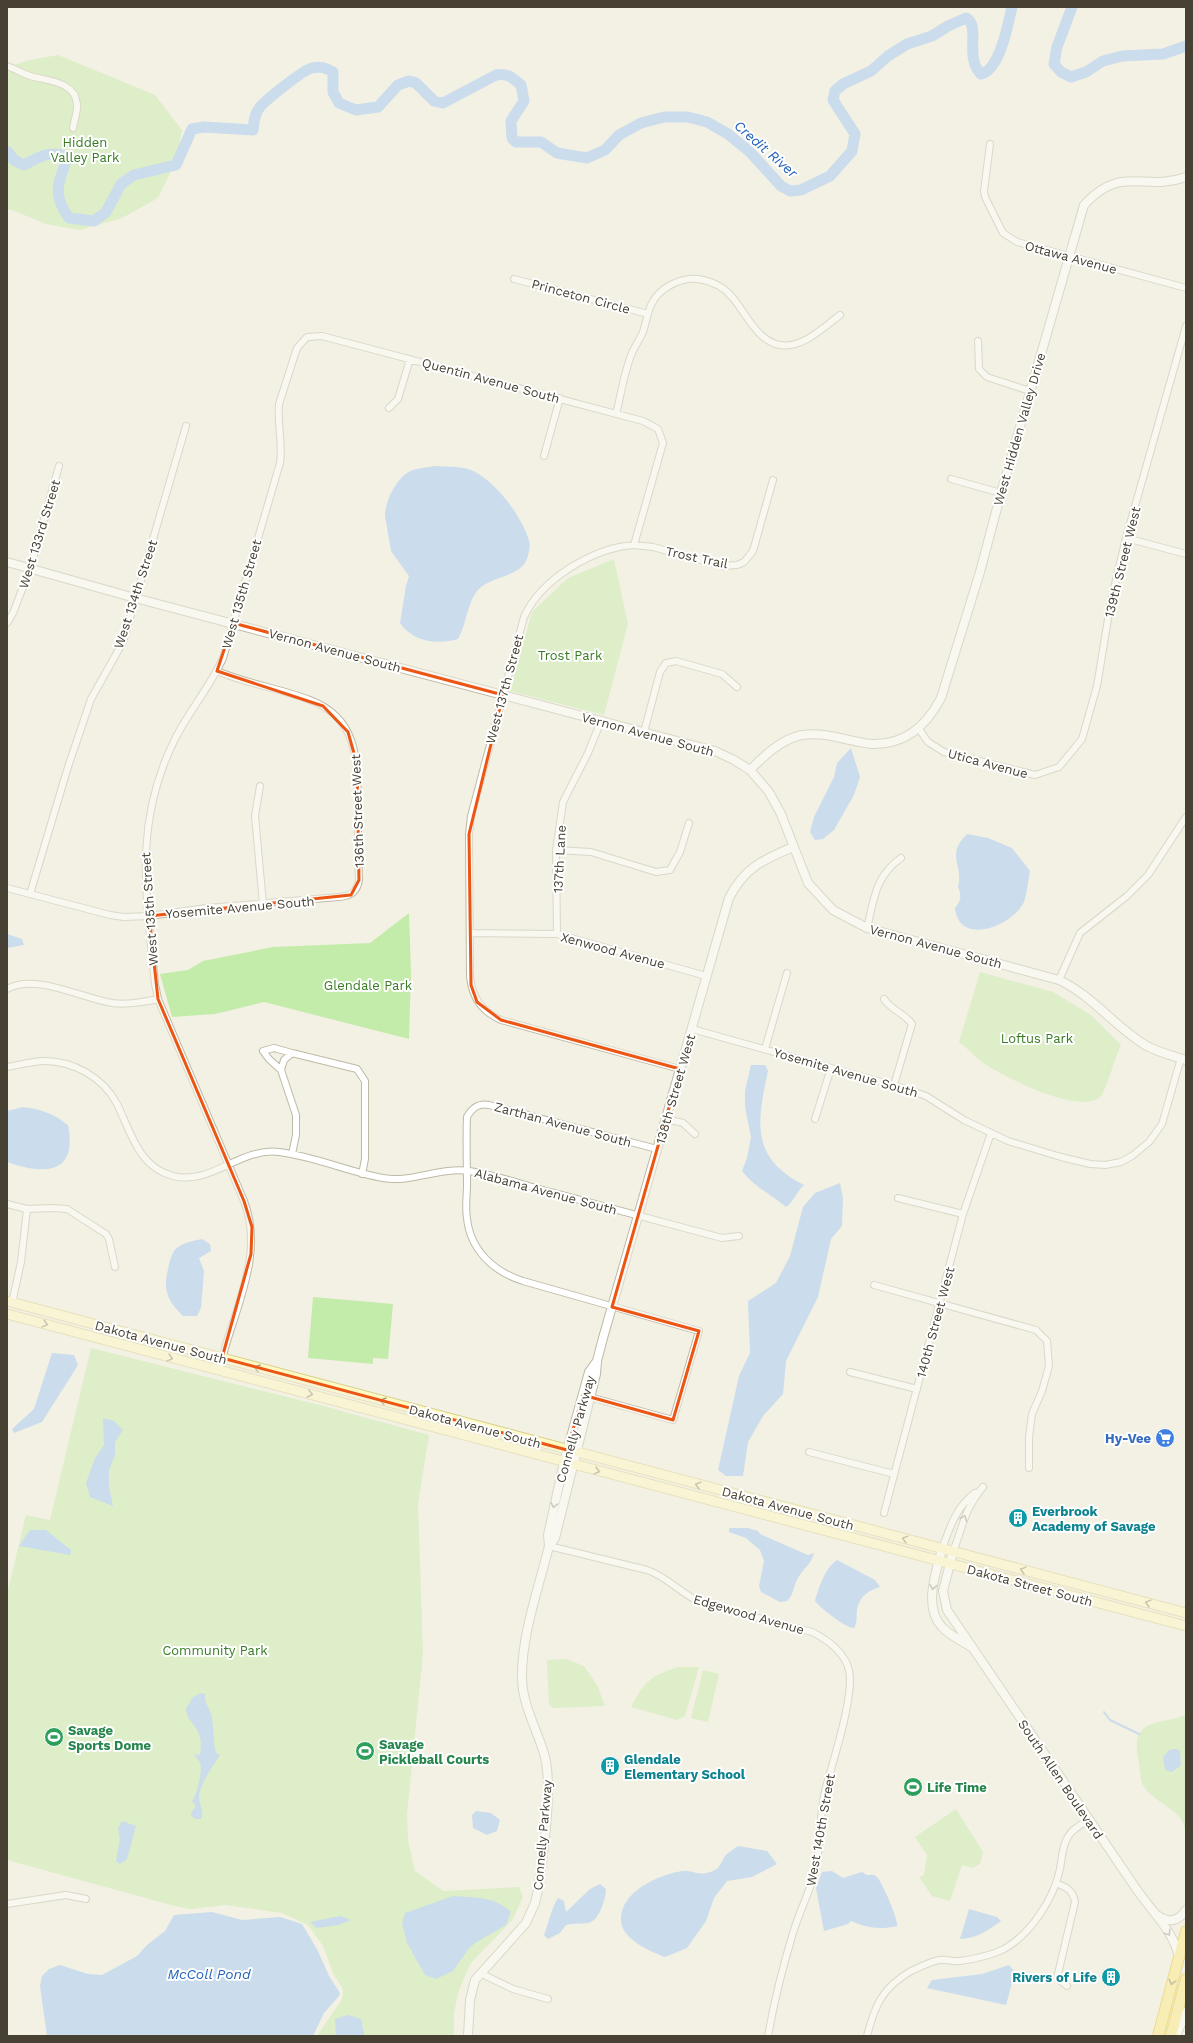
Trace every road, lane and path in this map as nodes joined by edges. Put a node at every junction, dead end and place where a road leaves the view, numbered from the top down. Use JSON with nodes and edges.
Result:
{"nodes":[{"id":1,"x":7,"y":66,"type":"edge"},
{"id":2,"x":73,"y":128,"type":"dead end"},
{"id":3,"x":990,"y":144,"type":"dead end"},
{"id":4,"x":1186,"y":177,"type":"edge"},
{"id":5,"x":1069,"y":256,"type":"junction"},
{"id":6,"x":514,"y":279,"type":"dead end"},
{"id":7,"x":1186,"y":288,"type":"edge"},
{"id":8,"x":648,"y":314,"type":"junction"},
{"id":9,"x":840,"y":315,"type":"dead end"},
{"id":10,"x":1186,"y":326,"type":"edge"},
{"id":11,"x":307,"y":337,"type":"joint"},
{"id":12,"x":978,"y":341,"type":"dead end"},
{"id":13,"x":410,"y":359,"type":"junction"},
{"id":14,"x":1030,"y":391,"type":"junction"},
{"id":15,"x":560,"y":398,"type":"junction"},
{"id":16,"x":389,"y":408,"type":"dead end"},
{"id":17,"x":616,"y":414,"type":"junction"},
{"id":18,"x":186,"y":426,"type":"dead end"},
{"id":19,"x":544,"y":456,"type":"dead end"},
{"id":20,"x":59,"y":466,"type":"dead end"},
{"id":21,"x":951,"y":479,"type":"dead end"},
{"id":22,"x":773,"y":480,"type":"dead end"},
{"id":23,"x":1001,"y":493,"type":"junction"},
{"id":24,"x":1126,"y":538,"type":"junction"},
{"id":25,"x":634,"y":546,"type":"junction"},
{"id":26,"x":1186,"y":554,"type":"edge"},
{"id":27,"x":7,"y":562,"type":"edge"},
{"id":28,"x":30,"y":569,"type":"junction"},
{"id":29,"x":135,"y":598,"type":"junction"},
{"id":30,"x":7,"y":623,"type":"edge"},
{"id":31,"x":233,"y":623,"type":"junction"},
{"id":32,"x":217,"y":671,"type":"junction"},
{"id":33,"x":737,"y":687,"type":"dead end"},
{"id":34,"x":502,"y":695,"type":"junction"},
{"id":35,"x":600,"y":721,"type":"junction"},
{"id":36,"x":919,"y":729,"type":"junction"},
{"id":37,"x":644,"y":732,"type":"junction"},
{"id":38,"x":750,"y":770,"type":"junction"},
{"id":39,"x":1035,"y":775,"type":"joint"},
{"id":40,"x":260,"y":786,"type":"dead end"},
{"id":41,"x":1186,"y":817,"type":"edge"},
{"id":42,"x":689,"y":823,"type":"dead end"},
{"id":43,"x":794,"y":847,"type":"junction"},
{"id":44,"x":556,"y":850,"type":"junction"},
{"id":45,"x":901,"y":858,"type":"dead end"},
{"id":46,"x":7,"y":888,"type":"edge"},
{"id":47,"x":355,"y":891,"type":"joint"},
{"id":48,"x":30,"y":894,"type":"junction"},
{"id":49,"x":263,"y":904,"type":"junction"},
{"id":50,"x":149,"y":916,"type":"junction"},
{"id":51,"x":867,"y":928,"type":"junction"},
{"id":52,"x":470,"y":933,"type":"junction"},
{"id":53,"x":557,"y":934,"type":"junction"},
{"id":54,"x":787,"y":973,"type":"dead end"},
{"id":55,"x":706,"y":976,"type":"junction"},
{"id":56,"x":1059,"y":980,"type":"junction"},
{"id":57,"x":7,"y":989,"type":"edge"},
{"id":58,"x":158,"y":999,"type":"junction"},
{"id":59,"x":884,"y":999,"type":"dead end"},
{"id":60,"x":692,"y":1029,"type":"junction"},
{"id":61,"x":765,"y":1049,"type":"junction"},
{"id":62,"x":292,"y":1052,"type":"junction"},
{"id":63,"x":1184,"y":1059,"type":"edge"},
{"id":64,"x":7,"y":1067,"type":"edge"},
{"id":65,"x":830,"y":1068,"type":"junction"},
{"id":66,"x":282,"y":1070,"type":"junction"},
{"id":67,"x":680,"y":1070,"type":"junction"},
{"id":68,"x":894,"y":1085,"type":"junction"},
{"id":69,"x":666,"y":1119,"type":"junction"},
{"id":70,"x":815,"y":1119,"type":"dead end"},
{"id":71,"x":991,"y":1133,"type":"junction"},
{"id":72,"x":695,"y":1134,"type":"dead end"},
{"id":73,"x":657,"y":1149,"type":"junction"},
{"id":74,"x":292,"y":1154,"type":"junction"},
{"id":75,"x":228,"y":1164,"type":"junction"},
{"id":76,"x":467,"y":1171,"type":"junction"},
{"id":77,"x":362,"y":1174,"type":"junction"},
{"id":78,"x":898,"y":1198,"type":"dead end"},
{"id":79,"x":7,"y":1204,"type":"edge"},
{"id":80,"x":27,"y":1209,"type":"junction"},
{"id":81,"x":963,"y":1214,"type":"junction"},
{"id":82,"x":639,"y":1216,"type":"junction"},
{"id":83,"x":738,"y":1236,"type":"dead end"},
{"id":84,"x":115,"y":1267,"type":"dead end"},
{"id":85,"x":874,"y":1285,"type":"dead end"},
{"id":86,"x":10,"y":1302,"type":"edge"},
{"id":87,"x":940,"y":1304,"type":"junction"},
{"id":88,"x":612,"y":1307,"type":"junction"},
{"id":89,"x":7,"y":1315,"type":"edge"},
{"id":90,"x":222,"y":1358,"type":"junction"},
{"id":91,"x":597,"y":1361,"type":"joint"},
{"id":92,"x":219,"y":1371,"type":"junction"},
{"id":93,"x":850,"y":1372,"type":"dead end"},
{"id":94,"x":917,"y":1389,"type":"junction"},
{"id":95,"x":587,"y":1396,"type":"junction"},
{"id":96,"x":567,"y":1450,"type":"junction"},
{"id":97,"x":809,"y":1452,"type":"dead end"},
{"id":98,"x":577,"y":1453,"type":"junction"},
{"id":99,"x":564,"y":1462,"type":"junction"},
{"id":100,"x":574,"y":1465,"type":"junction"},
{"id":101,"x":1029,"y":1468,"type":"dead end"},
{"id":102,"x":894,"y":1474,"type":"junction"},
{"id":103,"x":884,"y":1513,"type":"dead end"},
{"id":104,"x":875,"y":1544,"type":"joint"},
{"id":105,"x":549,"y":1546,"type":"junction"},
{"id":106,"x":942,"y":1549,"type":"junction"},
{"id":107,"x":953,"y":1552,"type":"junction"},
{"id":108,"x":939,"y":1561,"type":"junction"},
{"id":109,"x":950,"y":1564,"type":"junction"},
{"id":110,"x":1186,"y":1613,"type":"edge"},
{"id":111,"x":1186,"y":1626,"type":"edge"},
{"id":112,"x":971,"y":1648,"type":"junction"},
{"id":113,"x":848,"y":1668,"type":"joint"},
{"id":114,"x":1089,"y":1820,"type":"junction"},
{"id":115,"x":1056,"y":1883,"type":"junction"},
{"id":116,"x":86,"y":1899,"type":"dead end"},
{"id":117,"x":7,"y":1904,"type":"edge"},
{"id":118,"x":1186,"y":1910,"type":"edge"},
{"id":119,"x":1152,"y":1911,"type":"junction"},
{"id":120,"x":1186,"y":1931,"type":"edge"},
{"id":121,"x":1179,"y":1958,"type":"junction"},
{"id":122,"x":480,"y":1973,"type":"junction"},
{"id":123,"x":1186,"y":1979,"type":"edge"},
{"id":124,"x":1067,"y":1986,"type":"dead end"},
{"id":125,"x":1184,"y":1992,"type":"edge"},
{"id":126,"x":548,"y":1999,"type":"dead end"},
{"id":127,"x":1186,"y":2012,"type":"edge"},
{"id":128,"x":468,"y":2036,"type":"edge"},
{"id":129,"x":768,"y":2036,"type":"edge"},
{"id":130,"x":867,"y":2036,"type":"edge"},
{"id":131,"x":1158,"y":2036,"type":"edge"},
{"id":132,"x":1170,"y":2036,"type":"edge"},
{"id":133,"x":1176,"y":2036,"type":"edge"}],
"edges":[{"from":1,"to":2,"type":"street"},
{"from":3,"to":5,"type":"street","name":"Ottawa Avenue"},
{"from":4,"to":5,"type":"street","name":"West Hidden Valley Drive"},
{"from":5,"to":7,"type":"street","name":"Ottawa Avenue"},
{"from":5,"to":14,"type":"street","name":"West Hidden Valley Drive"},
{"from":6,"to":8,"type":"street","name":"Princeton Circle"},
{"from":8,"to":9,"type":"street"},
{"from":8,"to":17,"type":"street"},
{"from":10,"to":24,"type":"street","name":"139th Street West"},
{"from":11,"to":13,"type":"street","name":"Quentin Avenue South"},
{"from":11,"to":31,"type":"street","name":"West 135th Street"},
{"from":12,"to":14,"type":"street"},
{"from":13,"to":15,"type":"street","name":"Quentin Avenue South"},
{"from":13,"to":16,"type":"street"},
{"from":14,"to":23,"type":"street","name":"West Hidden Valley Drive"},
{"from":15,"to":17,"type":"street","name":"Quentin Avenue South"},
{"from":15,"to":19,"type":"street"},
{"from":17,"to":25,"type":"street","name":"Quentin Avenue South"},
{"from":18,"to":29,"type":"street","name":"West 134th Street"},
{"from":20,"to":28,"type":"street","name":"West 133rd Street"},
{"from":21,"to":23,"type":"street"},
{"from":22,"to":25,"type":"street","name":"Trost Trail"},
{"from":23,"to":36,"type":"street","name":"West Hidden Valley Drive"},
{"from":24,"to":26,"type":"street"},
{"from":24,"to":39,"type":"street","name":"139th Street West"},
{"from":25,"to":34,"type":"street","name":"West 137th Street"},
{"from":27,"to":28,"type":"street","name":"Vernon Avenue South"},
{"from":28,"to":29,"type":"street","name":"Vernon Avenue South"},
{"from":28,"to":30,"type":"street","name":"West 133rd Street"},
{"from":29,"to":31,"type":"street","name":"Vernon Avenue South"},
{"from":29,"to":48,"type":"street","name":"West 134th Street"},
{"from":31,"to":32,"type":"street","name":"West 135th Street"},
{"from":31,"to":34,"type":"street","name":"Vernon Avenue South"},
{"from":32,"to":47,"type":"street","name":"136th Street West"},
{"from":32,"to":50,"type":"street","name":"West 135th Street"},
{"from":33,"to":37,"type":"street"},
{"from":34,"to":35,"type":"street","name":"Vernon Avenue South"},
{"from":34,"to":52,"type":"street","name":"West 137th Street"},
{"from":35,"to":37,"type":"street","name":"Vernon Avenue South"},
{"from":35,"to":44,"type":"street","name":"137th Lane"},
{"from":36,"to":38,"type":"street"},
{"from":36,"to":39,"type":"street","name":"Utica Avenue"},
{"from":37,"to":38,"type":"street","name":"Vernon Avenue South"},
{"from":38,"to":43,"type":"street","name":"Vernon Avenue South"},
{"from":40,"to":49,"type":"street"},
{"from":41,"to":56,"type":"street"},
{"from":42,"to":44,"type":"street"},
{"from":43,"to":51,"type":"street","name":"Vernon Avenue South"},
{"from":43,"to":55,"type":"street","name":"138th Street West"},
{"from":44,"to":53,"type":"street","name":"137th Lane"},
{"from":45,"to":51,"type":"street"},
{"from":46,"to":48,"type":"street","name":"Yosemite Avenue South"},
{"from":47,"to":49,"type":"street","name":"Yosemite Avenue South"},
{"from":48,"to":50,"type":"street","name":"Yosemite Avenue South"},
{"from":49,"to":50,"type":"street","name":"Yosemite Avenue South"},
{"from":50,"to":58,"type":"street","name":"West 135th Street"},
{"from":51,"to":56,"type":"street","name":"Vernon Avenue South"},
{"from":52,"to":53,"type":"street","name":"Xenwood Avenue"},
{"from":52,"to":67,"type":"street","name":"West 137th Street"},
{"from":53,"to":55,"type":"street","name":"Xenwood Avenue"},
{"from":54,"to":61,"type":"street"},
{"from":55,"to":60,"type":"street","name":"138th Street West"},
{"from":56,"to":63,"type":"street","name":"Vernon Avenue South"},
{"from":57,"to":58,"type":"street"},
{"from":58,"to":75,"type":"street","name":"West 135th Street"},
{"from":59,"to":68,"type":"street"},
{"from":60,"to":61,"type":"street","name":"Yosemite Avenue South"},
{"from":60,"to":67,"type":"street","name":"138th Street West"},
{"from":61,"to":65,"type":"street","name":"Yosemite Avenue South"},
{"from":62,"to":66,"type":"street"},
{"from":62,"to":66,"type":"street"},
{"from":62,"to":77,"type":"street"},
{"from":63,"to":71,"type":"street","name":"Yosemite Avenue South"},
{"from":64,"to":75,"type":"street","name":"Alabama Avenue South"},
{"from":65,"to":68,"type":"street","name":"Yosemite Avenue South"},
{"from":65,"to":70,"type":"street"},
{"from":66,"to":74,"type":"street"},
{"from":67,"to":69,"type":"street","name":"138th Street West"},
{"from":68,"to":71,"type":"street","name":"Yosemite Avenue South"},
{"from":69,"to":72,"type":"street"},
{"from":69,"to":73,"type":"street","name":"138th Street West"},
{"from":71,"to":81,"type":"street","name":"140th Street West"},
{"from":73,"to":76,"type":"street","name":"Zarthan Avenue South"},
{"from":73,"to":82,"type":"street","name":"138th Street West"},
{"from":74,"to":75,"type":"street","name":"Alabama Avenue South"},
{"from":74,"to":77,"type":"street","name":"Alabama Avenue South"},
{"from":75,"to":90,"type":"street","name":"West 135th Street"},
{"from":76,"to":77,"type":"street","name":"Alabama Avenue South"},
{"from":76,"to":82,"type":"street","name":"Alabama Avenue South"},
{"from":76,"to":88,"type":"street"},
{"from":78,"to":81,"type":"street"},
{"from":79,"to":80,"type":"street"},
{"from":80,"to":84,"type":"street"},
{"from":80,"to":86,"type":"street"},
{"from":81,"to":87,"type":"street","name":"140th Street West"},
{"from":82,"to":83,"type":"street","name":"Alabama Avenue South"},
{"from":82,"to":88,"type":"street","name":"138th Street West"},
{"from":85,"to":87,"type":"street"},
{"from":86,"to":90,"type":"main road","name":"Dakota Avenue South"},
{"from":87,"to":94,"type":"street","name":"140th Street West"},
{"from":87,"to":101,"type":"street"},
{"from":88,"to":91,"type":"street","name":"138th Street West"},
{"from":88,"to":95,"type":"street"},
{"from":89,"to":92,"type":"main road","name":"Dakota Avenue South","one_way":true},
{"from":90,"to":92,"type":"street","name":"West 135th Street"},
{"from":96,"to":90,"type":"main road","name":"Dakota Avenue South","one_way":true},
{"from":91,"to":95,"type":"street","name":"Connelly Parkway"},
{"from":92,"to":99,"type":"main road","name":"Dakota Avenue South","one_way":true},
{"from":93,"to":94,"type":"street"},
{"from":94,"to":102,"type":"street","name":"140th Street West"},
{"from":95,"to":96,"type":"street","name":"Connelly Parkway"},
{"from":95,"to":98,"type":"street","name":"Connelly Parkway"},
{"from":96,"to":98,"type":"main road","name":"Dakota Avenue South"},
{"from":96,"to":99,"type":"street","name":"Connelly Parkway"},
{"from":97,"to":102,"type":"street"},
{"from":98,"to":100,"type":"street","name":"Connelly Parkway"},
{"from":106,"to":98,"type":"main road","name":"Dakota Avenue South","one_way":true},
{"from":99,"to":100,"type":"main road","name":"Dakota Avenue South"},
{"from":99,"to":105,"type":"street","name":"Connelly Parkway","one_way":true},
{"from":100,"to":104,"type":"main road","name":"Dakota Avenue South","one_way":true},
{"from":100,"to":105,"type":"street","name":"Connelly Parkway"},
{"from":102,"to":103,"type":"street","name":"140th Street West"},
{"from":104,"to":108,"type":"main road","name":"Dakota Street South"},
{"from":105,"to":113,"type":"street","name":"Edgewood Avenue"},
{"from":105,"to":122,"type":"street","name":"Connelly Parkway"},
{"from":106,"to":107,"type":"main road","name":"Dakota Street South"},
{"from":107,"to":106,"type":"street","one_way":true},
{"from":106,"to":108,"type":"street","name":"South Allen Boulevard"},
{"from":107,"to":109,"type":"street","name":"South Allen Boulevard"},
{"from":110,"to":107,"type":"main road","name":"Dakota Street South","one_way":true},
{"from":108,"to":109,"type":"main road","name":"Dakota Street South"},
{"from":108,"to":112,"type":"street","name":"South Allen Boulevard","one_way":true},
{"from":109,"to":111,"type":"main road","name":"Dakota Street South"},
{"from":109,"to":112,"type":"street","name":"South Allen Boulevard"},
{"from":112,"to":114,"type":"street","name":"South Allen Boulevard"},
{"from":113,"to":129,"type":"street","name":"West 140th Street"},
{"from":114,"to":115,"type":"street"},
{"from":114,"to":119,"type":"street","name":"South Allen Boulevard"},
{"from":115,"to":124,"type":"street"},
{"from":115,"to":130,"type":"street"},
{"from":116,"to":117,"type":"street"},
{"from":118,"to":119,"type":"street","name":"South Allen Boulevard"},
{"from":119,"to":121,"type":"street","name":"South Allen Boulevard","one_way":true},
{"from":120,"to":121,"type":"highway"},
{"from":121,"to":131,"type":"highway","one_way":true},
{"from":122,"to":126,"type":"street"},
{"from":122,"to":128,"type":"street","name":"Connelly Parkway"},
{"from":123,"to":125,"type":"highway"},
{"from":125,"to":132,"type":"highway"},
{"from":127,"to":133,"type":"street"}]}
